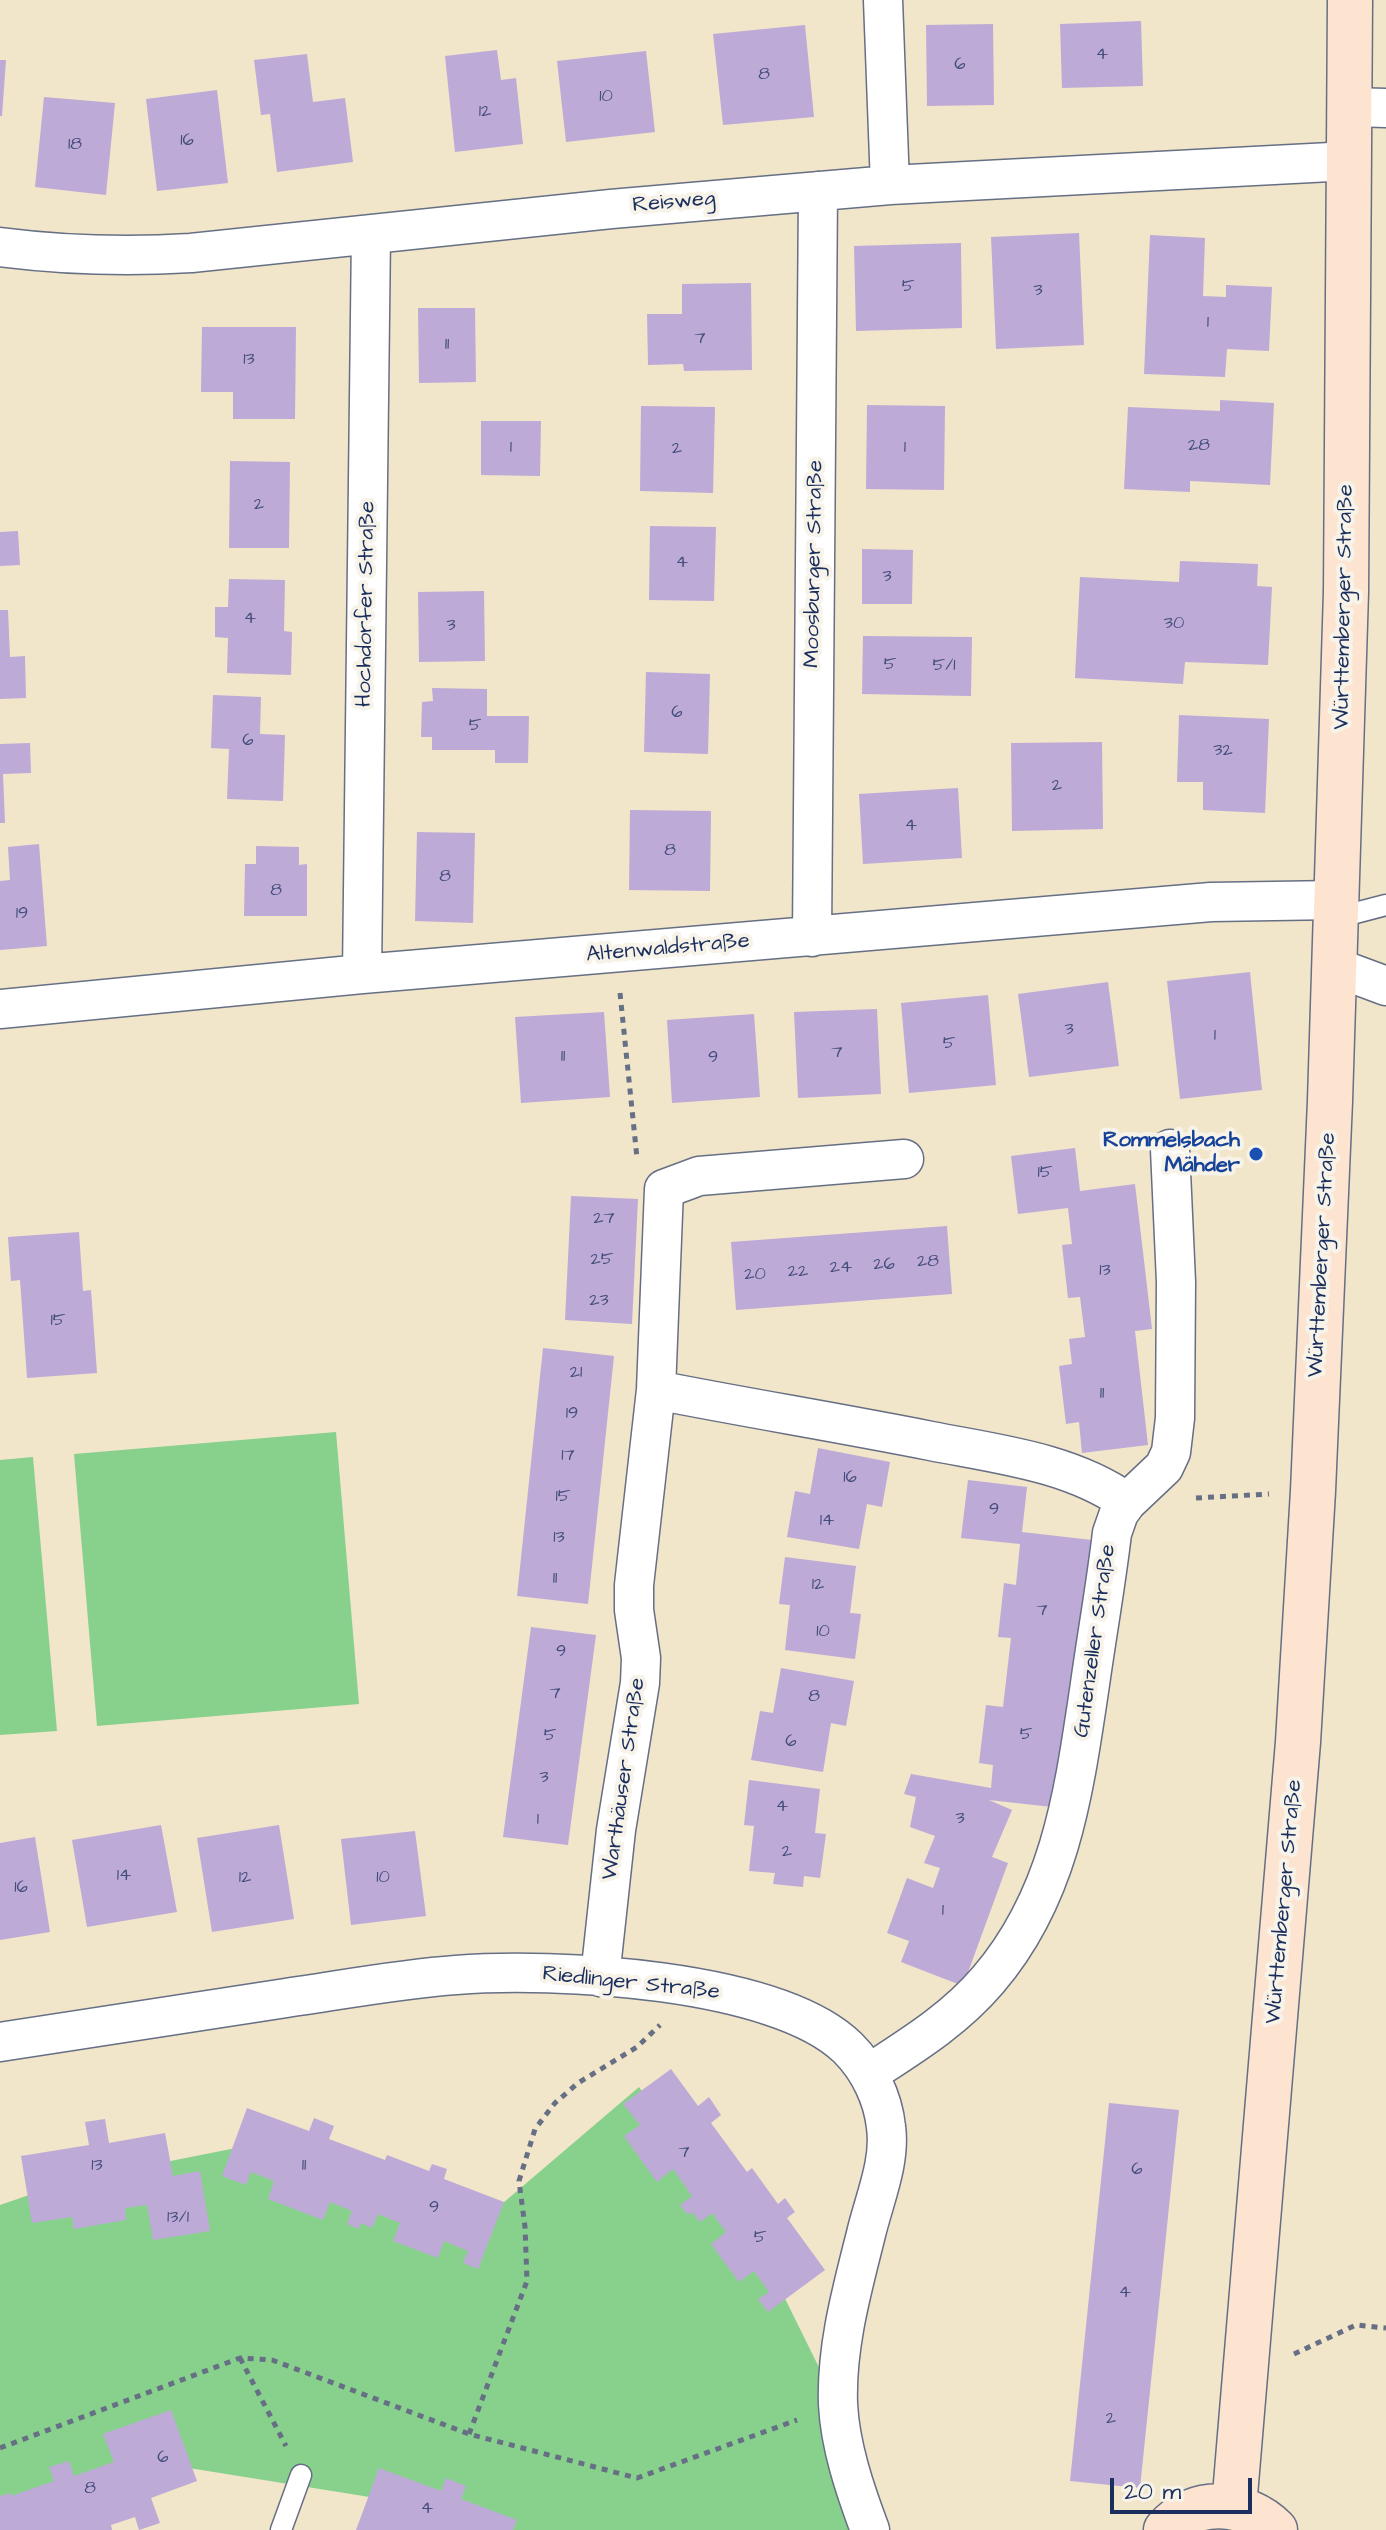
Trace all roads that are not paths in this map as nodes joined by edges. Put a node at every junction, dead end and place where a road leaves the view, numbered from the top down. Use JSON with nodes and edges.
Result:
{"nodes":[{"id":1,"x":883,"y":0,"type":"edge"},
{"id":2,"x":1350,"y":0,"type":"edge"},
{"id":3,"x":1368,"y":107,"type":"edge"},
{"id":4,"x":1350,"y":161,"type":"junction"},
{"id":5,"x":890,"y":185,"type":"junction"},
{"id":6,"x":818,"y":191,"type":"junction"},
{"id":7,"x":371,"y":234,"type":"junction"},
{"id":8,"x":0,"y":247,"type":"edge"},
{"id":9,"x":1386,"y":905,"type":"edge"},
{"id":10,"x":1336,"y":909,"type":"junction"},
{"id":11,"x":812,"y":937,"type":"junction"},
{"id":12,"x":1335,"y":967,"type":"junction"},
{"id":13,"x":362,"y":974,"type":"junction"},
{"id":14,"x":1386,"y":986,"type":"edge"},
{"id":15,"x":0,"y":1009,"type":"edge"},
{"id":16,"x":1170,"y":1149,"type":"dead end"},
{"id":17,"x":904,"y":1159,"type":"dead end"},
{"id":18,"x":656,"y":1390,"type":"junction"},
{"id":19,"x":1127,"y":1502,"type":"junction"},
{"id":20,"x":600,"y":1977,"type":"junction"},
{"id":21,"x":0,"y":2042,"type":"edge"},
{"id":22,"x":868,"y":2074,"type":"junction"},
{"id":23,"x":301,"y":2475,"type":"road end"},
{"id":24,"x":1234,"y":2507,"type":"junction"},
{"id":25,"x":281,"y":2530,"type":"edge"},
{"id":26,"x":870,"y":2530,"type":"edge"},
{"id":27,"x":1166,"y":2530,"type":"edge"},
{"id":28,"x":1275,"y":2530,"type":"edge"}],
"edges":[{"from":1,"to":5,"type":"street"},
{"from":2,"to":3,"type":"main road","name":"Württemberger Straße"},
{"from":3,"to":4,"type":"main road","name":"Württemberger Straße"},
{"from":4,"to":5,"type":"street","name":"Reisweg"},
{"from":4,"to":10,"type":"main road","name":"Württemberger Straße"},
{"from":5,"to":6,"type":"street","name":"Reisweg"},
{"from":6,"to":7,"type":"street","name":"Reisweg"},
{"from":6,"to":11,"type":"street","name":"Moosburger Straße"},
{"from":7,"to":8,"type":"street","name":"Reisweg"},
{"from":7,"to":13,"type":"street","name":"Hochdorfer Straße"},
{"from":9,"to":10,"type":"lane"},
{"from":10,"to":11,"type":"street","name":"Altenwaldstraße"},
{"from":10,"to":12,"type":"main road","name":"Württemberger Straße"},
{"from":11,"to":13,"type":"street","name":"Altenwaldstraße"},
{"from":12,"to":14,"type":"street"},
{"from":12,"to":24,"type":"main road","name":"Württemberger Straße"},
{"from":13,"to":15,"type":"street","name":"Altenwaldstraße"},
{"from":16,"to":19,"type":"street","name":"Gutenzeller Straße"},
{"from":17,"to":18,"type":"street","name":"Warthäuser Straße"},
{"from":18,"to":19,"type":"street"},
{"from":18,"to":20,"type":"street","name":"Warthäuser Straße"},
{"from":19,"to":22,"type":"street","name":"Gutenzeller Straße"},
{"from":20,"to":21,"type":"street","name":"Riedlinger Straße"},
{"from":20,"to":22,"type":"street","name":"Riedlinger Straße"},
{"from":22,"to":26,"type":"street","name":"Riedlinger Straße"},
{"from":23,"to":25,"type":"lane"},
{"from":24,"to":27,"type":"main road"},
{"from":24,"to":28,"type":"main road"}]}
